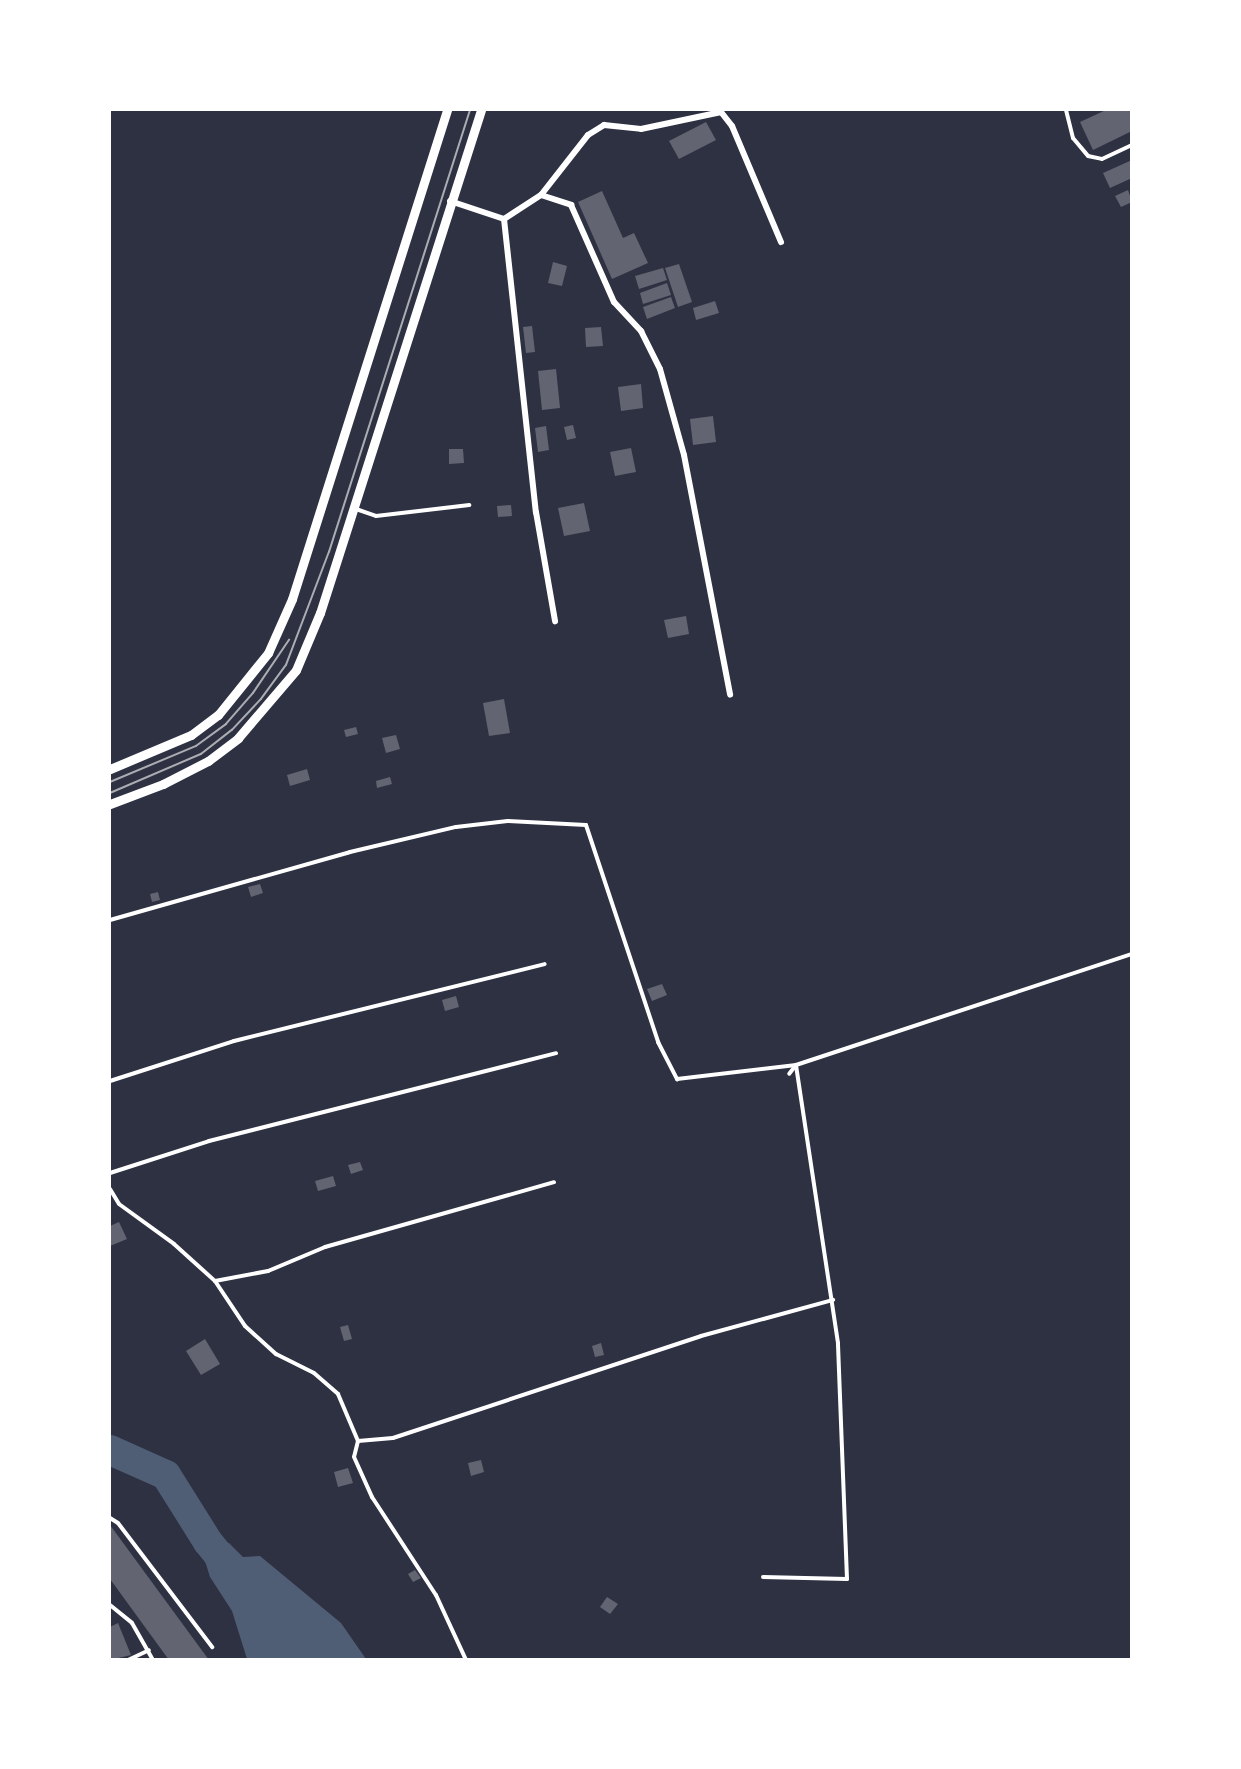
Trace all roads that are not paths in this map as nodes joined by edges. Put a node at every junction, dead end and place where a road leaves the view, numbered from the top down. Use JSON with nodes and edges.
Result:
{"nodes":[{"id":1,"x":447,"y":110,"type":"edge"},
{"id":2,"x":480,"y":110,"type":"edge"},
{"id":3,"x":1066,"y":110,"type":"edge"},
{"id":4,"x":1131,"y":145,"type":"edge"},
{"id":5,"x":541,"y":195,"type":"junction"},
{"id":6,"x":450,"y":201,"type":"junction"},
{"id":7,"x":504,"y":219,"type":"junction"},
{"id":8,"x":781,"y":242,"type":"dead end"},
{"id":9,"x":469,"y":505,"type":"dead end"},
{"id":10,"x":352,"y":507,"type":"junction"},
{"id":11,"x":555,"y":621,"type":"dead end"},
{"id":12,"x":730,"y":695,"type":"dead end"},
{"id":13,"x":110,"y":769,"type":"edge"},
{"id":14,"x":110,"y":804,"type":"edge"},
{"id":15,"x":110,"y":920,"type":"edge"},
{"id":16,"x":1131,"y":954,"type":"edge"},
{"id":17,"x":545,"y":964,"type":"dead end"},
{"id":18,"x":556,"y":1053,"type":"dead end"},
{"id":19,"x":796,"y":1065,"type":"junction"},
{"id":20,"x":789,"y":1074,"type":"dead end"},
{"id":21,"x":110,"y":1081,"type":"edge"},
{"id":22,"x":110,"y":1173,"type":"edge"},
{"id":23,"x":554,"y":1182,"type":"dead end"},
{"id":24,"x":110,"y":1189,"type":"edge"},
{"id":25,"x":215,"y":1281,"type":"junction"},
{"id":26,"x":833,"y":1300,"type":"junction"},
{"id":27,"x":358,"y":1441,"type":"junction"},
{"id":28,"x":110,"y":1518,"type":"edge"},
{"id":29,"x":763,"y":1577,"type":"dead end"},
{"id":30,"x":110,"y":1605,"type":"edge"},
{"id":31,"x":212,"y":1647,"type":"dead end"},
{"id":32,"x":149,"y":1650,"type":"junction"},
{"id":33,"x":128,"y":1659,"type":"edge"},
{"id":34,"x":153,"y":1659,"type":"edge"},
{"id":35,"x":466,"y":1659,"type":"edge"}],
"edges":[{"from":1,"to":13,"type":"street"},
{"from":2,"to":6,"type":"street"},
{"from":3,"to":4,"type":"lane"},
{"from":5,"to":7,"type":"street"},
{"from":5,"to":8,"type":"street"},
{"from":5,"to":12,"type":"street"},
{"from":6,"to":7,"type":"street"},
{"from":6,"to":10,"type":"street"},
{"from":7,"to":11,"type":"street"},
{"from":9,"to":10,"type":"lane"},
{"from":10,"to":14,"type":"street"},
{"from":15,"to":19,"type":"lane"},
{"from":16,"to":19,"type":"lane"},
{"from":17,"to":21,"type":"lane"},
{"from":18,"to":22,"type":"lane"},
{"from":19,"to":20,"type":"lane"},
{"from":19,"to":26,"type":"lane"},
{"from":23,"to":25,"type":"lane"},
{"from":24,"to":25,"type":"lane"},
{"from":25,"to":27,"type":"lane"},
{"from":26,"to":27,"type":"lane"},
{"from":26,"to":29,"type":"lane"},
{"from":27,"to":35,"type":"lane"},
{"from":28,"to":31,"type":"lane"},
{"from":30,"to":32,"type":"lane"},
{"from":32,"to":33,"type":"lane"},
{"from":32,"to":34,"type":"lane"}]}
